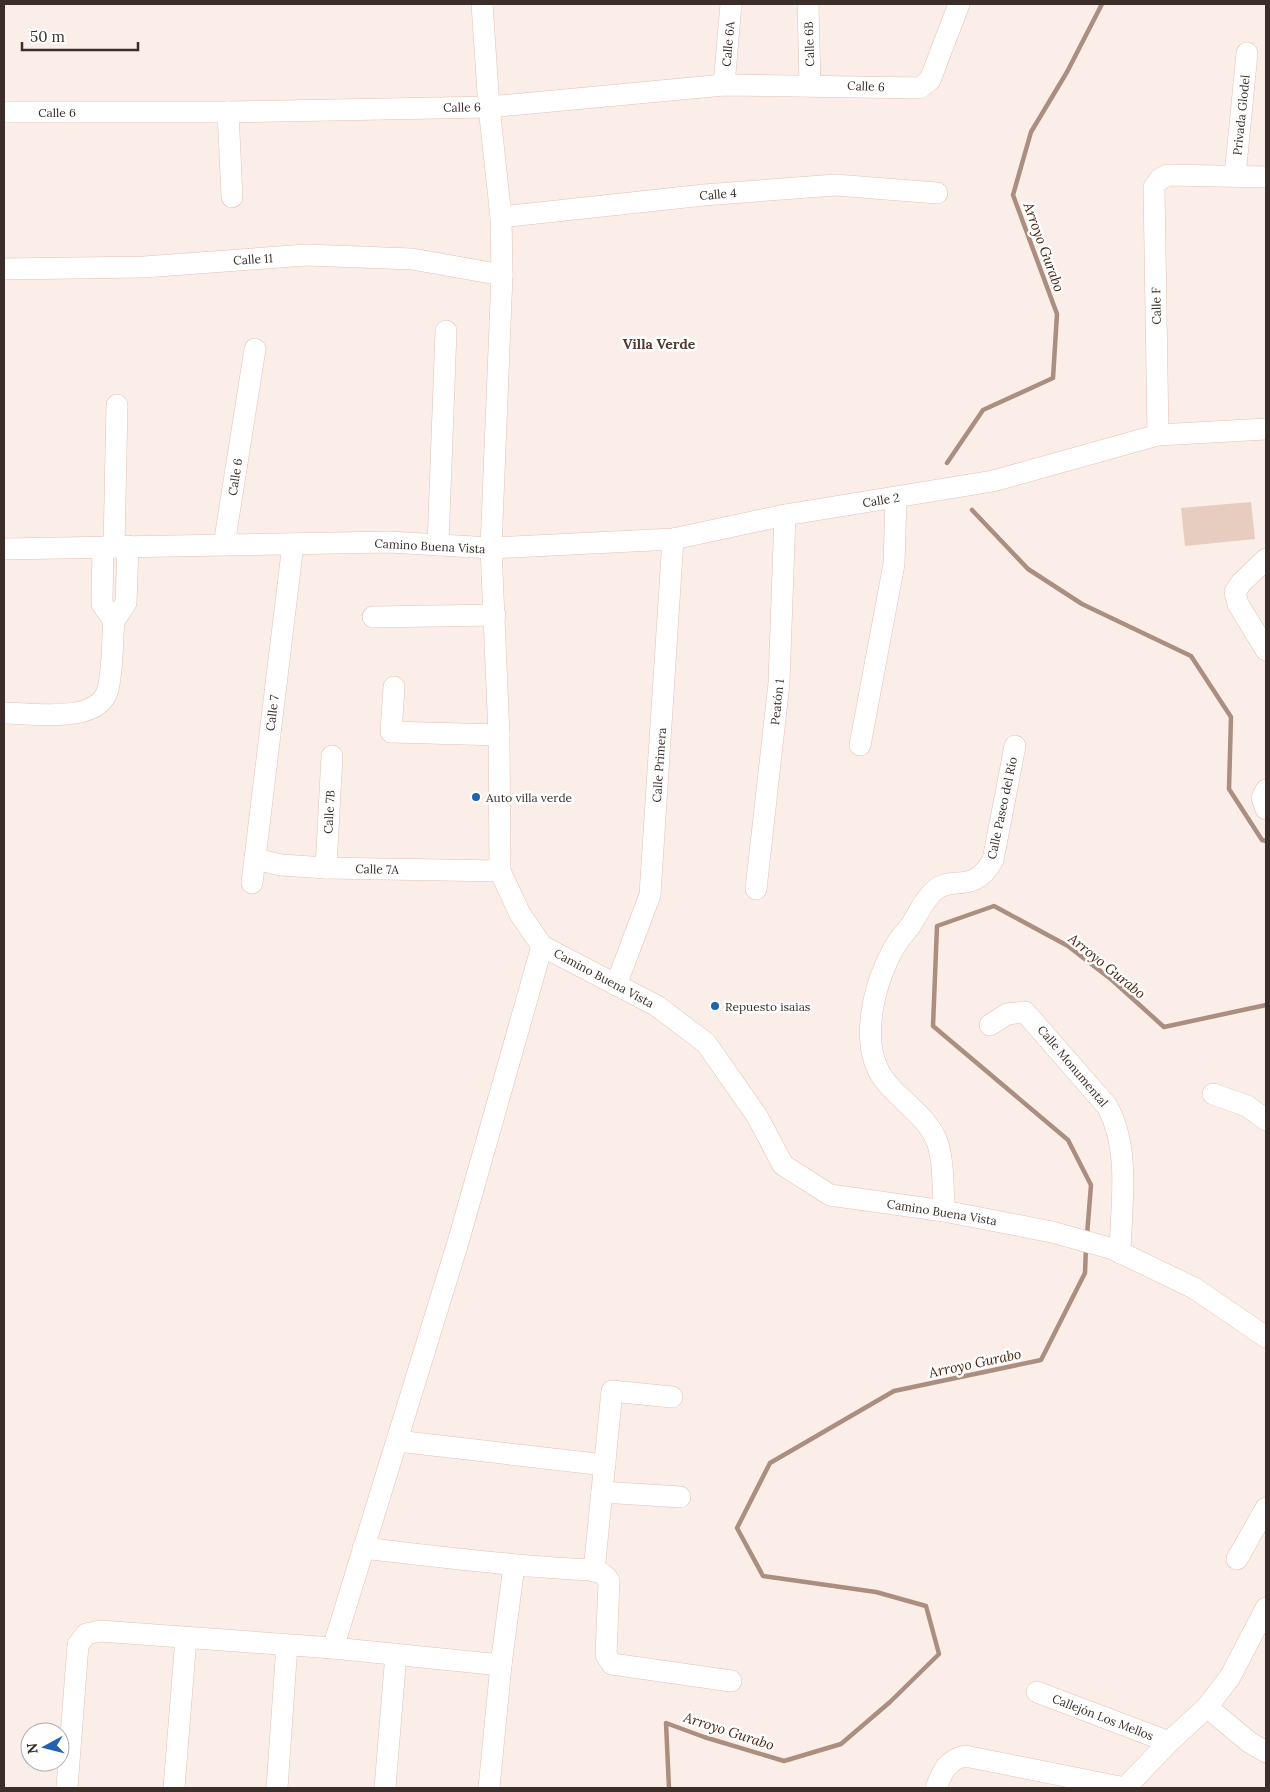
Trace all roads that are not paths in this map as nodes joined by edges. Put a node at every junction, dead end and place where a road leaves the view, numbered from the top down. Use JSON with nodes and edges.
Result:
{"nodes":[{"id":1,"x":482,"y":4,"type":"edge"},
{"id":2,"x":731,"y":4,"type":"edge"},
{"id":3,"x":808,"y":4,"type":"edge"},
{"id":4,"x":959,"y":4,"type":"edge"},
{"id":5,"x":1248,"y":53,"type":"dead end"},
{"id":6,"x":724,"y":84,"type":"junction"},
{"id":7,"x":810,"y":84,"type":"junction"},
{"id":8,"x":489,"y":107,"type":"junction"},
{"id":9,"x":4,"y":112,"type":"edge"},
{"id":10,"x":228,"y":112,"type":"junction"},
{"id":11,"x":1235,"y":176,"type":"junction"},
{"id":12,"x":1266,"y":177,"type":"edge"},
{"id":13,"x":937,"y":193,"type":"dead end"},
{"id":14,"x":232,"y":196,"type":"dead end"},
{"id":15,"x":501,"y":217,"type":"junction"},
{"id":16,"x":4,"y":269,"type":"edge"},
{"id":17,"x":502,"y":275,"type":"junction"},
{"id":18,"x":446,"y":331,"type":"dead end"},
{"id":19,"x":255,"y":349,"type":"dead end"},
{"id":20,"x":117,"y":405,"type":"dead end"},
{"id":21,"x":1266,"y":430,"type":"edge"},
{"id":22,"x":1158,"y":435,"type":"junction"},
{"id":23,"x":896,"y":498,"type":"junction"},
{"id":24,"x":785,"y":515,"type":"junction"},
{"id":25,"x":673,"y":539,"type":"junction"},
{"id":26,"x":293,"y":544,"type":"junction"},
{"id":27,"x":224,"y":545,"type":"junction"},
{"id":28,"x":438,"y":545,"type":"junction"},
{"id":29,"x":115,"y":547,"type":"junction"},
{"id":30,"x":4,"y":548,"type":"edge"},
{"id":31,"x":491,"y":548,"type":"junction"},
{"id":32,"x":1266,"y":559,"type":"edge"},
{"id":33,"x":495,"y":615,"type":"junction"},
{"id":34,"x":373,"y":616,"type":"dead end"},
{"id":35,"x":1266,"y":650,"type":"edge"},
{"id":36,"x":394,"y":687,"type":"dead end"},
{"id":37,"x":4,"y":713,"type":"edge"},
{"id":38,"x":499,"y":735,"type":"junction"},
{"id":39,"x":860,"y":746,"type":"dead end"},
{"id":40,"x":1015,"y":746,"type":"dead end"},
{"id":41,"x":332,"y":756,"type":"dead end"},
{"id":42,"x":1266,"y":790,"type":"edge"},
{"id":43,"x":1266,"y":809,"type":"edge"},
{"id":44,"x":255,"y":859,"type":"junction"},
{"id":45,"x":326,"y":868,"type":"junction"},
{"id":46,"x":500,"y":871,"type":"junction"},
{"id":47,"x":252,"y":883,"type":"dead end"},
{"id":48,"x":756,"y":888,"type":"dead end"},
{"id":49,"x":542,"y":946,"type":"junction"},
{"id":50,"x":616,"y":985,"type":"junction"},
{"id":51,"x":990,"y":1025,"type":"dead end"},
{"id":52,"x":1213,"y":1094,"type":"dead end"},
{"id":53,"x":1266,"y":1120,"type":"edge"},
{"id":54,"x":944,"y":1211,"type":"junction"},
{"id":55,"x":1116,"y":1251,"type":"junction"},
{"id":56,"x":1266,"y":1337,"type":"edge"},
{"id":57,"x":672,"y":1397,"type":"dead end"},
{"id":58,"x":397,"y":1441,"type":"junction"},
{"id":59,"x":605,"y":1464,"type":"junction"},
{"id":60,"x":602,"y":1492,"type":"junction"},
{"id":61,"x":680,"y":1497,"type":"dead end"},
{"id":62,"x":1266,"y":1508,"type":"edge"},
{"id":63,"x":363,"y":1548,"type":"junction"},
{"id":64,"x":1236,"y":1559,"type":"dead end"},
{"id":65,"x":514,"y":1566,"type":"junction"},
{"id":66,"x":594,"y":1571,"type":"junction"},
{"id":67,"x":1266,"y":1608,"type":"edge"},
{"id":68,"x":186,"y":1638,"type":"junction"},
{"id":69,"x":287,"y":1645,"type":"junction"},
{"id":70,"x":333,"y":1648,"type":"junction"},
{"id":71,"x":396,"y":1654,"type":"junction"},
{"id":72,"x":501,"y":1664,"type":"junction"},
{"id":73,"x":731,"y":1681,"type":"dead end"},
{"id":74,"x":1037,"y":1692,"type":"dead end"},
{"id":75,"x":1207,"y":1707,"type":"junction"},
{"id":76,"x":1169,"y":1742,"type":"junction"},
{"id":77,"x":1266,"y":1752,"type":"edge"},
{"id":78,"x":67,"y":1788,"type":"edge"},
{"id":79,"x":174,"y":1788,"type":"edge"},
{"id":80,"x":277,"y":1788,"type":"edge"},
{"id":81,"x":385,"y":1788,"type":"edge"},
{"id":82,"x":489,"y":1788,"type":"edge"},
{"id":83,"x":936,"y":1788,"type":"edge"},
{"id":84,"x":1125,"y":1788,"type":"edge"}],
"edges":[{"from":1,"to":8,"type":"street"},
{"from":2,"to":6,"type":"street","name":"Calle 6A"},
{"from":3,"to":7,"type":"street","name":"Calle 6B"},
{"from":4,"to":7,"type":"street","name":"Calle 6"},
{"from":5,"to":11,"type":"street","name":"Privada Glodel"},
{"from":6,"to":7,"type":"street","name":"Calle 6"},
{"from":6,"to":8,"type":"street","name":"Calle 6"},
{"from":8,"to":10,"type":"street","name":"Calle 6"},
{"from":8,"to":15,"type":"street"},
{"from":9,"to":10,"type":"street","name":"Calle 6"},
{"from":10,"to":14,"type":"street"},
{"from":11,"to":12,"type":"street"},
{"from":11,"to":22,"type":"street","name":"Calle F"},
{"from":13,"to":15,"type":"street","name":"Calle 4"},
{"from":15,"to":17,"type":"street"},
{"from":16,"to":17,"type":"street","name":"Calle 11"},
{"from":17,"to":31,"type":"street"},
{"from":18,"to":28,"type":"street"},
{"from":19,"to":27,"type":"street","name":"Calle 6"},
{"from":20,"to":29,"type":"street"},
{"from":21,"to":22,"type":"street","name":"Calle 2"},
{"from":22,"to":23,"type":"street","name":"Calle 2"},
{"from":23,"to":24,"type":"street","name":"Calle 2"},
{"from":23,"to":39,"type":"street"},
{"from":24,"to":25,"type":"street","name":"Calle 2"},
{"from":24,"to":48,"type":"street","name":"Peatón 1"},
{"from":25,"to":31,"type":"street","name":"Calle 2"},
{"from":25,"to":50,"type":"street","name":"Calle Primera"},
{"from":26,"to":27,"type":"street","name":"Camino Buena Vista"},
{"from":26,"to":28,"type":"street","name":"Camino Buena Vista"},
{"from":26,"to":44,"type":"street","name":"Calle 7"},
{"from":27,"to":29,"type":"street","name":"Camino Buena Vista"},
{"from":28,"to":31,"type":"street","name":"Camino Buena Vista"},
{"from":29,"to":30,"type":"street","name":"Camino Buena Vista"},
{"from":29,"to":37,"type":"street"},
{"from":31,"to":33,"type":"street","name":"Camino Buena Vista"},
{"from":32,"to":35,"type":"street"},
{"from":33,"to":34,"type":"street"},
{"from":33,"to":38,"type":"street","name":"Camino Buena Vista"},
{"from":36,"to":38,"type":"street"},
{"from":38,"to":46,"type":"street","name":"Camino Buena Vista"},
{"from":40,"to":54,"type":"street","name":"Calle Paseo del Río"},
{"from":41,"to":45,"type":"street","name":"Calle 7B"},
{"from":42,"to":43,"type":"street"},
{"from":44,"to":45,"type":"street","name":"Calle 7A"},
{"from":44,"to":47,"type":"street","name":"Calle 7"},
{"from":45,"to":46,"type":"street","name":"Calle 7A"},
{"from":46,"to":49,"type":"street","name":"Camino Buena Vista"},
{"from":49,"to":50,"type":"street","name":"Camino Buena Vista"},
{"from":49,"to":58,"type":"street"},
{"from":50,"to":54,"type":"street","name":"Camino Buena Vista"},
{"from":51,"to":55,"type":"street","name":"Calle Monumental"},
{"from":52,"to":53,"type":"street"},
{"from":54,"to":55,"type":"street","name":"Camino Buena Vista"},
{"from":55,"to":56,"type":"street","name":"Camino Buena Vista"},
{"from":57,"to":59,"type":"street"},
{"from":58,"to":59,"type":"street"},
{"from":58,"to":63,"type":"street"},
{"from":59,"to":60,"type":"street"},
{"from":60,"to":61,"type":"street"},
{"from":60,"to":66,"type":"street"},
{"from":62,"to":64,"type":"street"},
{"from":63,"to":65,"type":"street"},
{"from":63,"to":70,"type":"street"},
{"from":65,"to":66,"type":"street"},
{"from":65,"to":72,"type":"street"},
{"from":66,"to":73,"type":"street"},
{"from":67,"to":75,"type":"street"},
{"from":68,"to":69,"type":"street"},
{"from":68,"to":78,"type":"street"},
{"from":68,"to":79,"type":"street"},
{"from":69,"to":70,"type":"street"},
{"from":69,"to":80,"type":"street"},
{"from":70,"to":71,"type":"street"},
{"from":71,"to":72,"type":"street"},
{"from":71,"to":81,"type":"street"},
{"from":72,"to":82,"type":"street"},
{"from":74,"to":76,"type":"street","name":"Callejón Los Mellos"},
{"from":75,"to":76,"type":"street"},
{"from":75,"to":77,"type":"street"},
{"from":76,"to":84,"type":"street"},
{"from":83,"to":84,"type":"street"}]}
